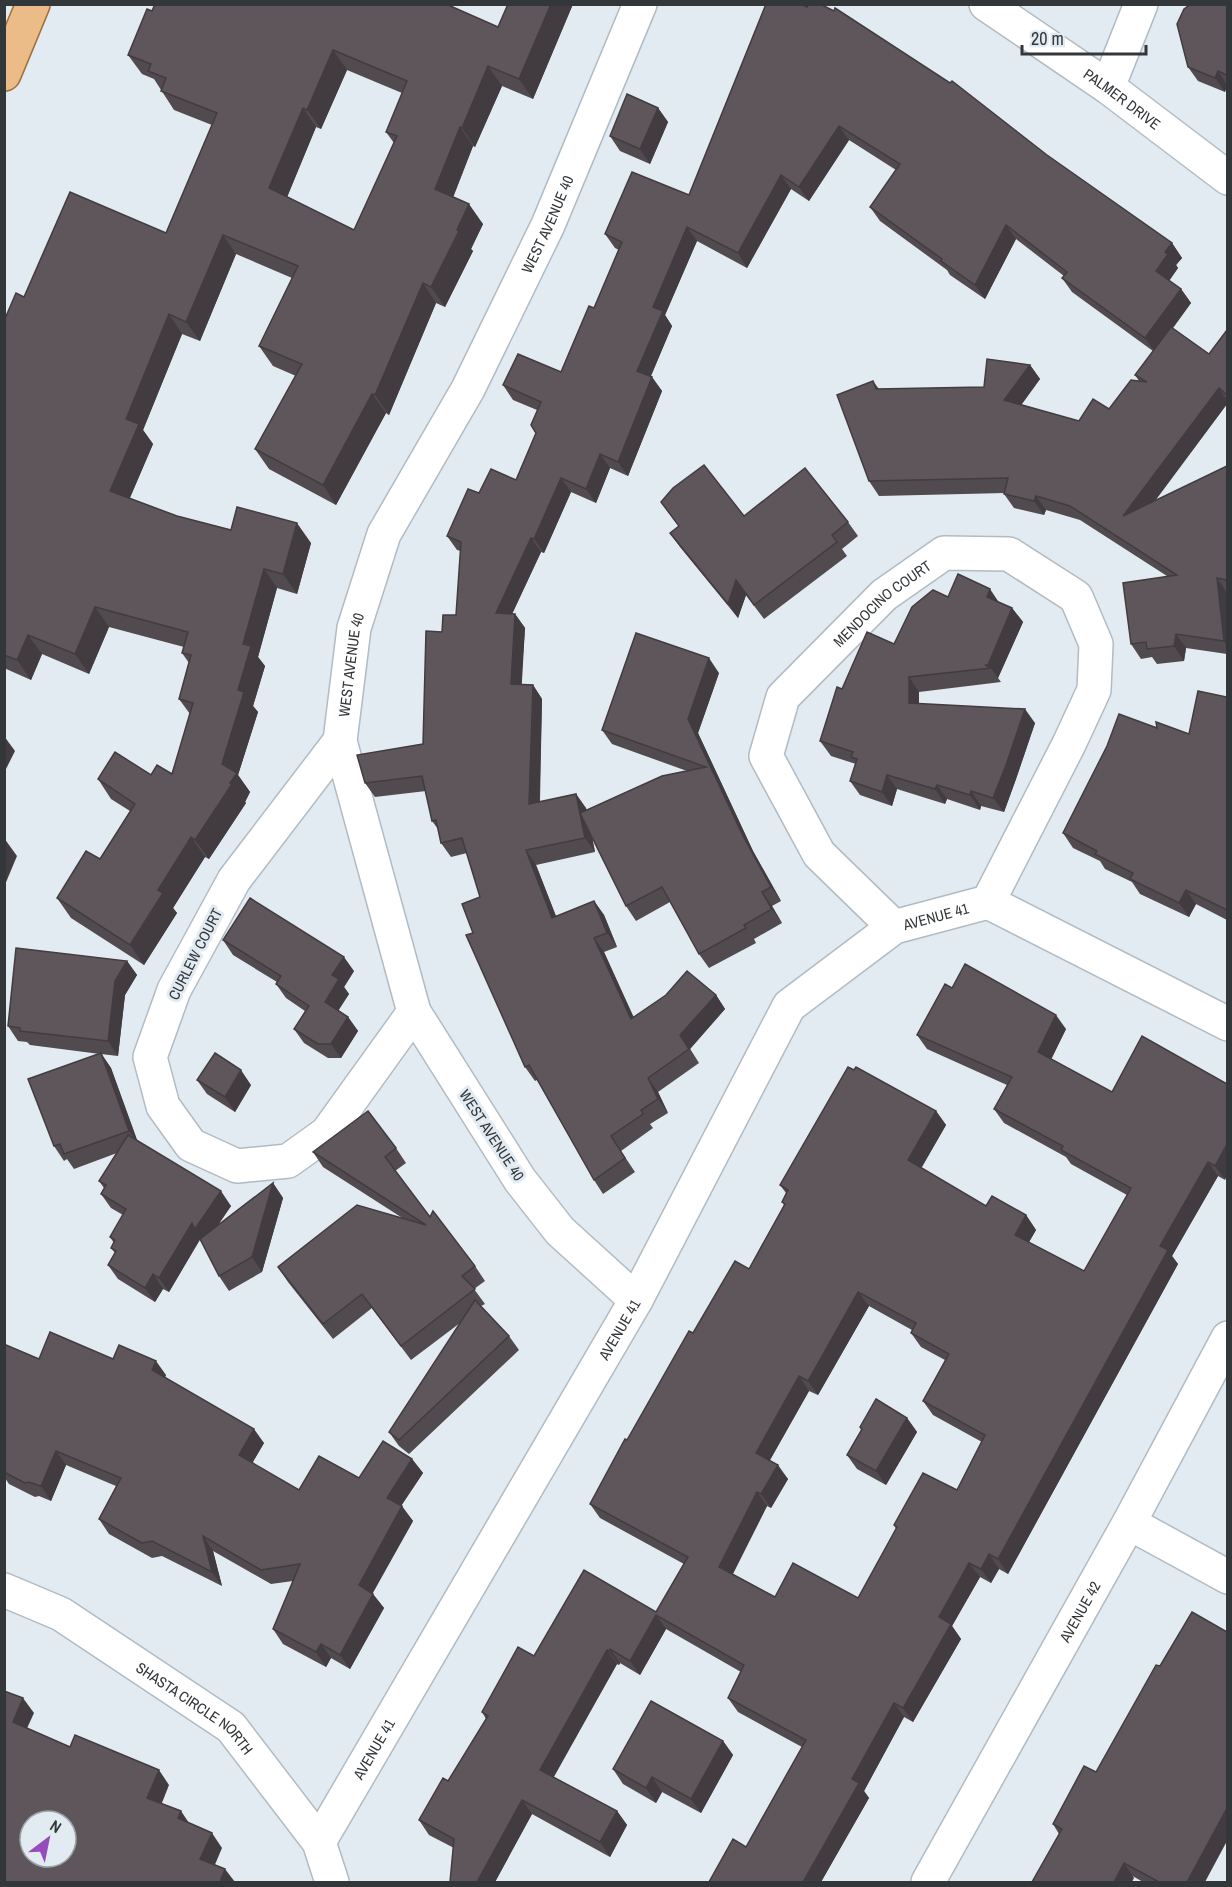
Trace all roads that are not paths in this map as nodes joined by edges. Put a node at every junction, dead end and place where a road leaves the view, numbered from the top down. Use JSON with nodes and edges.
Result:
{"nodes":[{"id":1,"x":33,"y":4,"type":"edge"},
{"id":2,"x":640,"y":4,"type":"edge"},
{"id":3,"x":986,"y":4,"type":"edge"},
{"id":4,"x":1141,"y":4,"type":"edge"},
{"id":5,"x":4,"y":74,"type":"edge"},
{"id":6,"x":1108,"y":87,"type":"junction"},
{"id":7,"x":1227,"y":178,"type":"edge"},
{"id":8,"x":340,"y":741,"type":"junction"},
{"id":9,"x":988,"y":902,"type":"junction"},
{"id":10,"x":894,"y":927,"type":"junction"},
{"id":11,"x":414,"y":1012,"type":"junction"},
{"id":12,"x":1227,"y":1024,"type":"edge"},
{"id":13,"x":636,"y":1300,"type":"junction"},
{"id":14,"x":1227,"y":1338,"type":"edge"},
{"id":15,"x":1129,"y":1523,"type":"junction"},
{"id":16,"x":1227,"y":1577,"type":"edge"},
{"id":17,"x":4,"y":1590,"type":"edge"},
{"id":18,"x":319,"y":1842,"type":"junction"},
{"id":19,"x":332,"y":1882,"type":"edge"},
{"id":20,"x":928,"y":1882,"type":"edge"}],
"edges":[{"from":1,"to":5,"type":"main road"},
{"from":2,"to":8,"type":"street","name":"WEST AVENUE 40"},
{"from":3,"to":6,"type":"street","name":"PALMER DRIVE"},
{"from":4,"to":6,"type":"street"},
{"from":6,"to":7,"type":"street","name":"PALMER DRIVE"},
{"from":8,"to":11,"type":"street","name":"WEST AVENUE 40"},
{"from":8,"to":11,"type":"street","name":"CURLEW COURT"},
{"from":9,"to":10,"type":"street","name":"AVENUE 41"},
{"from":9,"to":10,"type":"street","name":"MENDOCINO COURT"},
{"from":9,"to":12,"type":"street"},
{"from":10,"to":13,"type":"street","name":"AVENUE 41"},
{"from":11,"to":13,"type":"street","name":"WEST AVENUE 40"},
{"from":13,"to":18,"type":"street","name":"AVENUE 41"},
{"from":14,"to":15,"type":"street","name":"AVENUE 42"},
{"from":15,"to":16,"type":"street"},
{"from":15,"to":20,"type":"street","name":"AVENUE 42"},
{"from":17,"to":18,"type":"street","name":"SHASTA CIRCLE NORTH"},
{"from":18,"to":19,"type":"street","name":"SHASTA CIRCLE NORTH"}]}
